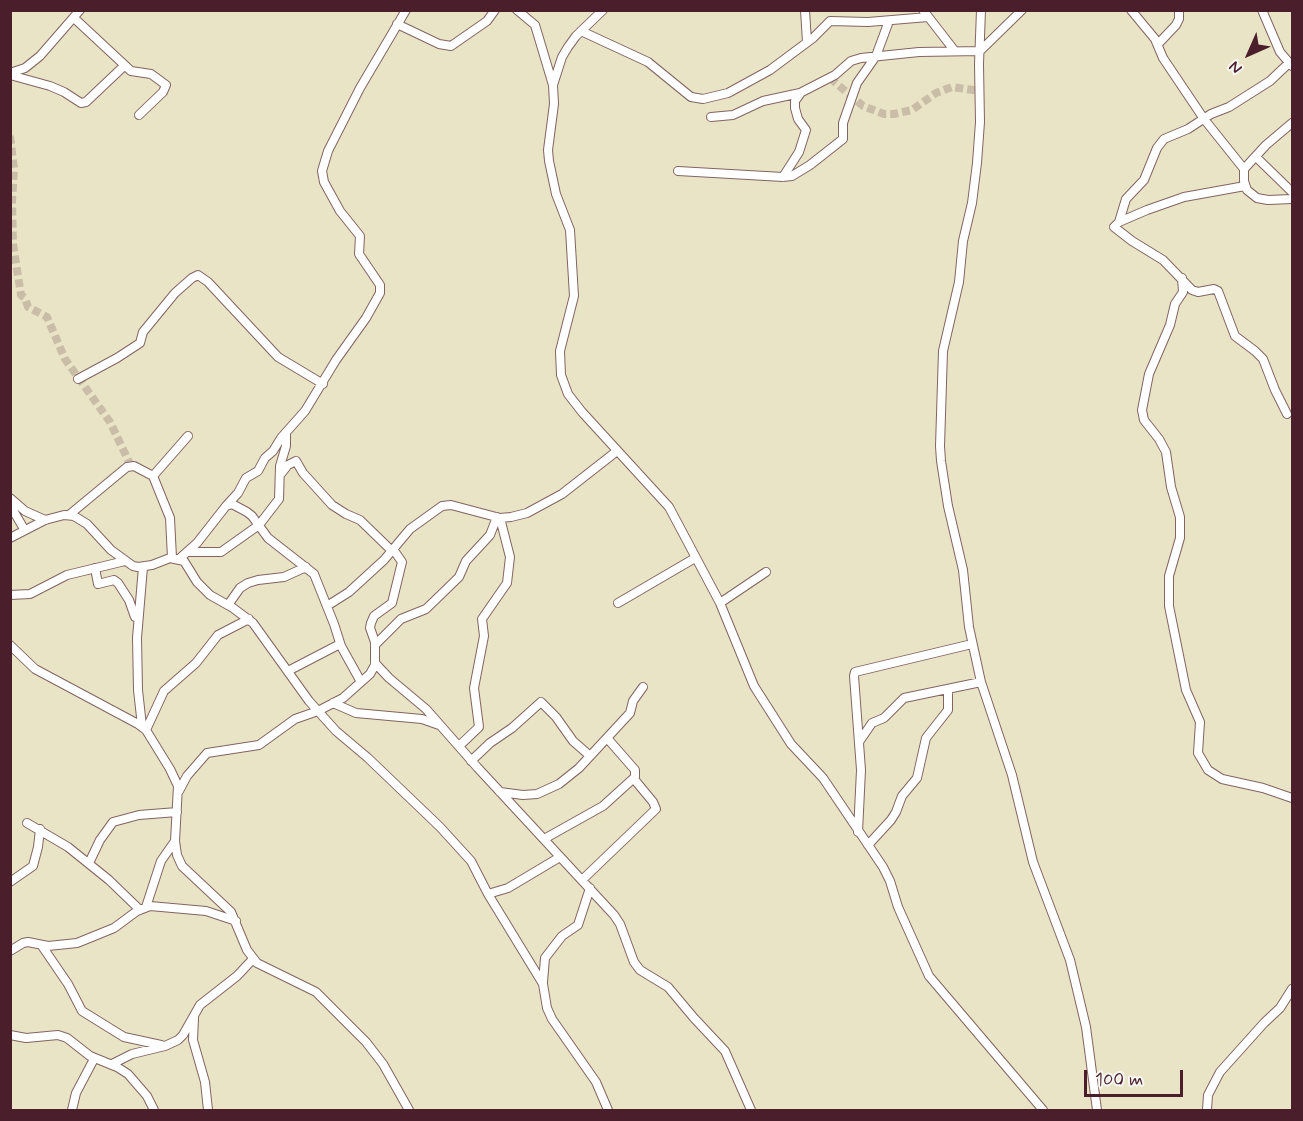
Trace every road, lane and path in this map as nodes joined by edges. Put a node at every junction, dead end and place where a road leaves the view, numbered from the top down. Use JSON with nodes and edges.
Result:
{"nodes":[{"id":1,"x":80,"y":10,"type":"edge"},
{"id":2,"x":406,"y":10,"type":"edge"},
{"id":3,"x":495,"y":10,"type":"edge"},
{"id":4,"x":517,"y":10,"type":"edge"},
{"id":5,"x":603,"y":10,"type":"edge"},
{"id":6,"x":805,"y":10,"type":"edge"},
{"id":7,"x":858,"y":10,"type":"edge"},
{"id":8,"x":981,"y":10,"type":"edge"},
{"id":9,"x":1022,"y":10,"type":"edge"},
{"id":10,"x":1131,"y":10,"type":"edge"},
{"id":11,"x":1179,"y":10,"type":"edge"},
{"id":12,"x":1262,"y":10,"type":"edge"},
{"id":13,"x":926,"y":14,"type":"edge"},
{"id":14,"x":74,"y":18,"type":"junction"},
{"id":15,"x":861,"y":21,"type":"junction"},
{"id":16,"x":889,"y":21,"type":"junction"},
{"id":17,"x":397,"y":24,"type":"junction"},
{"id":18,"x":581,"y":31,"type":"junction"},
{"id":19,"x":807,"y":42,"type":"junction"},
{"id":20,"x":1158,"y":44,"type":"junction"},
{"id":21,"x":954,"y":50,"type":"junction"},
{"id":22,"x":980,"y":51,"type":"junction"},
{"id":23,"x":876,"y":56,"type":"junction"},
{"id":24,"x":1291,"y":64,"type":"edge"},
{"id":25,"x":124,"y":66,"type":"junction"},
{"id":26,"x":10,"y":74,"type":"edge"},
{"id":27,"x":553,"y":85,"type":"junction"},
{"id":28,"x":800,"y":93,"type":"junction"},
{"id":29,"x":139,"y":115,"type":"dead end"},
{"id":30,"x":711,"y":117,"type":"dead end"},
{"id":31,"x":1204,"y":119,"type":"junction"},
{"id":32,"x":1293,"y":123,"type":"edge"},
{"id":33,"x":1256,"y":157,"type":"junction"},
{"id":34,"x":1244,"y":169,"type":"junction"},
{"id":35,"x":678,"y":171,"type":"dead end"},
{"id":36,"x":783,"y":177,"type":"junction"},
{"id":37,"x":1245,"y":186,"type":"junction"},
{"id":38,"x":1293,"y":192,"type":"edge"},
{"id":39,"x":1293,"y":199,"type":"edge"},
{"id":40,"x":1119,"y":222,"type":"junction"},
{"id":41,"x":1182,"y":278,"type":"junction"},
{"id":42,"x":78,"y":379,"type":"dead end"},
{"id":43,"x":323,"y":384,"type":"junction"},
{"id":44,"x":1287,"y":414,"type":"dead end"},
{"id":45,"x":286,"y":434,"type":"junction"},
{"id":46,"x":189,"y":436,"type":"dead end"},
{"id":47,"x":617,"y":451,"type":"junction"},
{"id":48,"x":153,"y":476,"type":"junction"},
{"id":49,"x":279,"y":476,"type":"junction"},
{"id":50,"x":10,"y":498,"type":"edge"},
{"id":51,"x":10,"y":505,"type":"edge"},
{"id":52,"x":226,"y":506,"type":"junction"},
{"id":53,"x":69,"y":515,"type":"junction"},
{"id":54,"x":499,"y":517,"type":"junction"},
{"id":55,"x":45,"y":520,"type":"junction"},
{"id":56,"x":259,"y":525,"type":"junction"},
{"id":57,"x":24,"y":529,"type":"junction"},
{"id":58,"x":10,"y":538,"type":"edge"},
{"id":59,"x":393,"y":550,"type":"junction"},
{"id":60,"x":187,"y":552,"type":"junction"},
{"id":61,"x":695,"y":558,"type":"junction"},
{"id":62,"x":175,"y":559,"type":"junction"},
{"id":63,"x":125,"y":561,"type":"junction"},
{"id":64,"x":143,"y":567,"type":"junction"},
{"id":65,"x":306,"y":567,"type":"junction"},
{"id":66,"x":95,"y":568,"type":"junction"},
{"id":67,"x":766,"y":572,"type":"dead end"},
{"id":68,"x":10,"y":595,"type":"edge"},
{"id":69,"x":618,"y":603,"type":"dead end"},
{"id":70,"x":720,"y":603,"type":"junction"},
{"id":71,"x":228,"y":605,"type":"junction"},
{"id":72,"x":327,"y":606,"type":"junction"},
{"id":73,"x":249,"y":619,"type":"junction"},
{"id":74,"x":137,"y":621,"type":"junction"},
{"id":75,"x":340,"y":644,"type":"junction"},
{"id":76,"x":972,"y":644,"type":"junction"},
{"id":77,"x":10,"y":645,"type":"edge"},
{"id":78,"x":375,"y":645,"type":"junction"},
{"id":79,"x":375,"y":663,"type":"junction"},
{"id":80,"x":288,"y":671,"type":"junction"},
{"id":81,"x":361,"y":682,"type":"junction"},
{"id":82,"x":981,"y":682,"type":"junction"},
{"id":83,"x":643,"y":687,"type":"dead end"},
{"id":84,"x":948,"y":689,"type":"junction"},
{"id":85,"x":333,"y":703,"type":"junction"},
{"id":86,"x":318,"y":711,"type":"junction"},
{"id":87,"x":443,"y":727,"type":"junction"},
{"id":88,"x":144,"y":728,"type":"junction"},
{"id":89,"x":607,"y":738,"type":"junction"},
{"id":90,"x":859,"y":742,"type":"junction"},
{"id":91,"x":459,"y":746,"type":"junction"},
{"id":92,"x":589,"y":755,"type":"junction"},
{"id":93,"x":471,"y":760,"type":"junction"},
{"id":94,"x":634,"y":778,"type":"junction"},
{"id":95,"x":178,"y":791,"type":"junction"},
{"id":96,"x":500,"y":792,"type":"junction"},
{"id":97,"x":1293,"y":798,"type":"edge"},
{"id":98,"x":177,"y":812,"type":"junction"},
{"id":99,"x":27,"y":823,"type":"dead end"},
{"id":100,"x":40,"y":830,"type":"junction"},
{"id":101,"x":858,"y":832,"type":"junction"},
{"id":102,"x":544,"y":839,"type":"junction"},
{"id":103,"x":175,"y":841,"type":"junction"},
{"id":104,"x":868,"y":844,"type":"junction"},
{"id":105,"x":560,"y":857,"type":"junction"},
{"id":106,"x":88,"y":863,"type":"junction"},
{"id":107,"x":582,"y":880,"type":"junction"},
{"id":108,"x":10,"y":882,"type":"edge"},
{"id":109,"x":590,"y":888,"type":"junction"},
{"id":110,"x":488,"y":894,"type":"junction"},
{"id":111,"x":143,"y":908,"type":"junction"},
{"id":112,"x":236,"y":921,"type":"junction"},
{"id":113,"x":42,"y":946,"type":"junction"},
{"id":114,"x":10,"y":951,"type":"edge"},
{"id":115,"x":253,"y":959,"type":"junction"},
{"id":116,"x":543,"y":984,"type":"junction"},
{"id":117,"x":1293,"y":989,"type":"edge"},
{"id":118,"x":194,"y":1015,"type":"junction"},
{"id":119,"x":10,"y":1035,"type":"edge"},
{"id":120,"x":165,"y":1046,"type":"junction"},
{"id":121,"x":94,"y":1059,"type":"junction"},
{"id":122,"x":112,"y":1064,"type":"junction"},
{"id":123,"x":72,"y":1110,"type":"edge"},
{"id":124,"x":154,"y":1110,"type":"edge"},
{"id":125,"x":208,"y":1110,"type":"edge"},
{"id":126,"x":409,"y":1110,"type":"edge"},
{"id":127,"x":608,"y":1110,"type":"edge"},
{"id":128,"x":751,"y":1110,"type":"edge"},
{"id":129,"x":1043,"y":1110,"type":"edge"},
{"id":130,"x":1097,"y":1110,"type":"edge"},
{"id":131,"x":1207,"y":1110,"type":"edge"}],
"edges":[{"from":1,"to":14,"type":"street"},
{"from":2,"to":17,"type":"street"},
{"from":3,"to":17,"type":"street"},
{"from":4,"to":27,"type":"street"},
{"from":5,"to":18,"type":"street"},
{"from":6,"to":19,"type":"street"},
{"from":7,"to":15,"type":"street"},
{"from":8,"to":22,"type":"street"},
{"from":9,"to":22,"type":"street"},
{"from":10,"to":20,"type":"street"},
{"from":11,"to":20,"type":"street"},
{"from":12,"to":24,"type":"street"},
{"from":13,"to":16,"type":"street"},
{"from":13,"to":21,"type":"street"},
{"from":14,"to":25,"type":"street"},
{"from":14,"to":26,"type":"street"},
{"from":15,"to":16,"type":"street"},
{"from":15,"to":19,"type":"street"},
{"from":16,"to":23,"type":"street"},
{"from":17,"to":43,"type":"street"},
{"from":18,"to":19,"type":"street"},
{"from":18,"to":27,"type":"street"},
{"from":20,"to":31,"type":"street"},
{"from":21,"to":22,"type":"street"},
{"from":21,"to":23,"type":"street"},
{"from":22,"to":76,"type":"street"},
{"from":23,"to":28,"type":"street"},
{"from":23,"to":36,"type":"street"},
{"from":24,"to":31,"type":"street"},
{"from":25,"to":26,"type":"street"},
{"from":25,"to":29,"type":"street"},
{"from":27,"to":47,"type":"street"},
{"from":28,"to":30,"type":"street"},
{"from":28,"to":36,"type":"street"},
{"from":31,"to":34,"type":"street"},
{"from":31,"to":40,"type":"street"},
{"from":32,"to":33,"type":"street"},
{"from":33,"to":34,"type":"street"},
{"from":33,"to":38,"type":"street"},
{"from":34,"to":37,"type":"street"},
{"from":35,"to":36,"type":"street"},
{"from":37,"to":39,"type":"street"},
{"from":37,"to":40,"type":"street"},
{"from":40,"to":41,"type":"street"},
{"from":41,"to":44,"type":"street"},
{"from":41,"to":97,"type":"street"},
{"from":42,"to":43,"type":"street"},
{"from":43,"to":45,"type":"street"},
{"from":45,"to":49,"type":"street"},
{"from":45,"to":52,"type":"street"},
{"from":46,"to":48,"type":"street"},
{"from":47,"to":54,"type":"street"},
{"from":47,"to":61,"type":"street"},
{"from":48,"to":53,"type":"street"},
{"from":48,"to":62,"type":"street"},
{"from":49,"to":56,"type":"street"},
{"from":49,"to":59,"type":"street"},
{"from":50,"to":55,"type":"street"},
{"from":51,"to":57,"type":"street"},
{"from":52,"to":56,"type":"street"},
{"from":52,"to":60,"type":"street"},
{"from":53,"to":55,"type":"street"},
{"from":53,"to":63,"type":"street"},
{"from":54,"to":59,"type":"street"},
{"from":54,"to":78,"type":"street"},
{"from":54,"to":91,"type":"street"},
{"from":55,"to":57,"type":"street"},
{"from":56,"to":60,"type":"street"},
{"from":56,"to":65,"type":"street"},
{"from":57,"to":58,"type":"street"},
{"from":59,"to":72,"type":"street"},
{"from":59,"to":78,"type":"street"},
{"from":60,"to":62,"type":"street"},
{"from":61,"to":69,"type":"street"},
{"from":61,"to":70,"type":"street"},
{"from":62,"to":64,"type":"street"},
{"from":62,"to":71,"type":"street"},
{"from":63,"to":64,"type":"street"},
{"from":63,"to":66,"type":"street"},
{"from":64,"to":74,"type":"street"},
{"from":65,"to":71,"type":"street"},
{"from":65,"to":72,"type":"street"},
{"from":66,"to":68,"type":"street"},
{"from":66,"to":74,"type":"street"},
{"from":67,"to":70,"type":"street"},
{"from":70,"to":101,"type":"street"},
{"from":71,"to":73,"type":"street"},
{"from":72,"to":75,"type":"street"},
{"from":73,"to":80,"type":"street"},
{"from":73,"to":88,"type":"street"},
{"from":74,"to":88,"type":"street"},
{"from":75,"to":80,"type":"street"},
{"from":75,"to":81,"type":"street"},
{"from":76,"to":82,"type":"street"},
{"from":76,"to":90,"type":"street"},
{"from":77,"to":88,"type":"street"},
{"from":78,"to":79,"type":"street"},
{"from":79,"to":81,"type":"street"},
{"from":79,"to":87,"type":"street"},
{"from":80,"to":86,"type":"street"},
{"from":81,"to":85,"type":"street"},
{"from":82,"to":84,"type":"street"},
{"from":82,"to":130,"type":"street"},
{"from":83,"to":89,"type":"street"},
{"from":84,"to":90,"type":"street"},
{"from":84,"to":104,"type":"street"},
{"from":85,"to":86,"type":"street"},
{"from":85,"to":87,"type":"street"},
{"from":86,"to":95,"type":"street"},
{"from":86,"to":110,"type":"street"},
{"from":87,"to":91,"type":"street"},
{"from":88,"to":95,"type":"street"},
{"from":89,"to":92,"type":"street"},
{"from":89,"to":94,"type":"street"},
{"from":90,"to":101,"type":"street"},
{"from":91,"to":93,"type":"street"},
{"from":92,"to":93,"type":"street"},
{"from":92,"to":96,"type":"street"},
{"from":93,"to":96,"type":"street"},
{"from":94,"to":102,"type":"street"},
{"from":94,"to":107,"type":"street"},
{"from":95,"to":98,"type":"street"},
{"from":96,"to":102,"type":"street"},
{"from":98,"to":103,"type":"street"},
{"from":98,"to":106,"type":"street"},
{"from":99,"to":100,"type":"street"},
{"from":100,"to":106,"type":"street"},
{"from":100,"to":108,"type":"street"},
{"from":101,"to":104,"type":"street"},
{"from":102,"to":105,"type":"street"},
{"from":103,"to":111,"type":"street"},
{"from":103,"to":112,"type":"street"},
{"from":104,"to":129,"type":"street"},
{"from":105,"to":107,"type":"street"},
{"from":105,"to":110,"type":"street"},
{"from":106,"to":111,"type":"street"},
{"from":107,"to":109,"type":"street"},
{"from":109,"to":116,"type":"street"},
{"from":109,"to":128,"type":"street"},
{"from":110,"to":116,"type":"street"},
{"from":111,"to":112,"type":"street"},
{"from":111,"to":113,"type":"street"},
{"from":112,"to":115,"type":"street"},
{"from":113,"to":114,"type":"street"},
{"from":113,"to":120,"type":"street"},
{"from":115,"to":118,"type":"street"},
{"from":115,"to":126,"type":"street"},
{"from":116,"to":127,"type":"street"},
{"from":117,"to":131,"type":"street"},
{"from":118,"to":120,"type":"street"},
{"from":118,"to":125,"type":"street"},
{"from":119,"to":121,"type":"street"},
{"from":120,"to":122,"type":"street"},
{"from":121,"to":122,"type":"street"},
{"from":121,"to":123,"type":"street"},
{"from":122,"to":124,"type":"street"}]}
